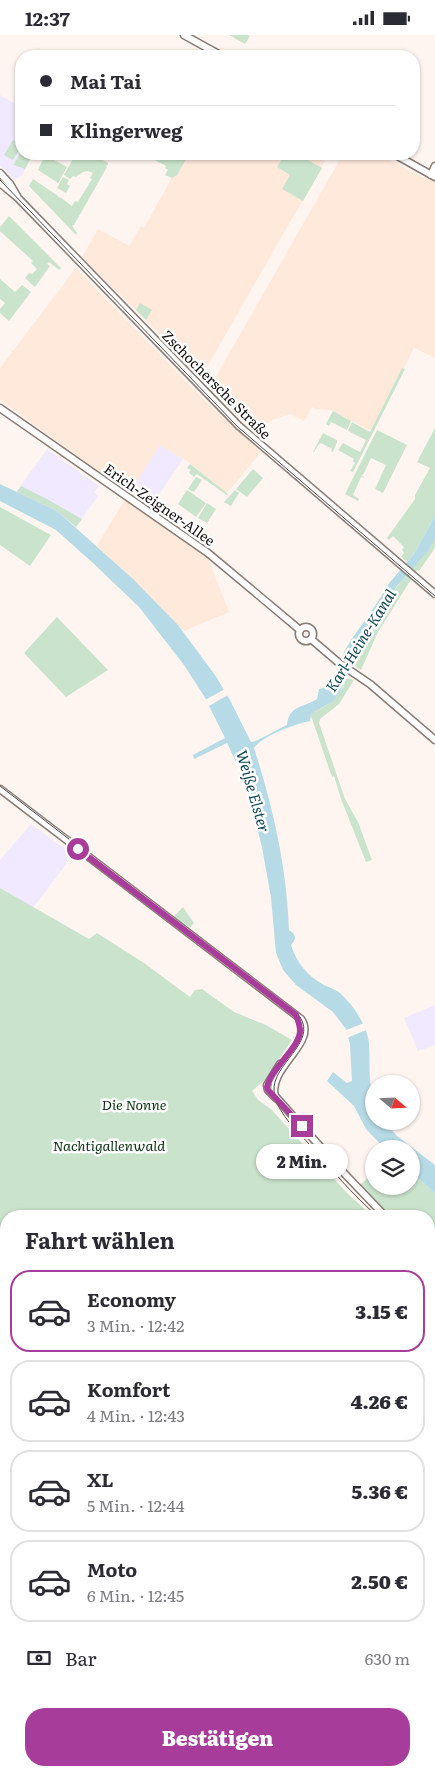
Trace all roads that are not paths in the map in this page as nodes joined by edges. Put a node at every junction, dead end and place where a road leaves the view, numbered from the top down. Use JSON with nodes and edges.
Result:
{"nodes":[{"id":1,"x":184,"y":35,"type":"edge"},
{"id":2,"x":211,"y":50,"type":"edge"},
{"id":3,"x":405,"y":160,"type":"edge"},
{"id":4,"x":435,"y":166,"type":"edge"},
{"id":5,"x":0,"y":173,"type":"edge"},
{"id":6,"x":433,"y":176,"type":"edge"},
{"id":7,"x":0,"y":183,"type":"edge"},
{"id":8,"x":18,"y":198,"type":"junction"},
{"id":9,"x":0,"y":407,"type":"edge"},
{"id":10,"x":435,"y":594,"type":"edge"},
{"id":11,"x":300,"y":630,"type":"junction"},
{"id":12,"x":311,"y":639,"type":"junction"},
{"id":13,"x":435,"y":740,"type":"edge"},
{"id":14,"x":0,"y":789,"type":"edge"},
{"id":15,"x":296,"y":1015,"type":"junction"},
{"id":16,"x":271,"y":1090,"type":"junction"},
{"id":17,"x":379,"y":1210,"type":"edge"}],
"edges":[{"from":1,"to":2,"type":"main road"},
{"from":3,"to":6,"type":"main road"},
{"from":4,"to":6,"type":"main road"},
{"from":5,"to":8,"type":"main road","name":"Zschochersche Straße"},
{"from":7,"to":8,"type":"main road","name":"Zschochersche Straße"},
{"from":8,"to":10,"type":"main road","name":"Zschochersche Straße"},
{"from":9,"to":11,"type":"main road","name":"Erich-Zeigner-Allee"},
{"from":11,"to":12,"type":"main road"},
{"from":11,"to":12,"type":"main road"},
{"from":12,"to":13,"type":"main road"},
{"from":14,"to":15,"type":"main road"},
{"from":15,"to":16,"type":"main road"},
{"from":15,"to":16,"type":"main road"},
{"from":16,"to":17,"type":"main road"}]}
